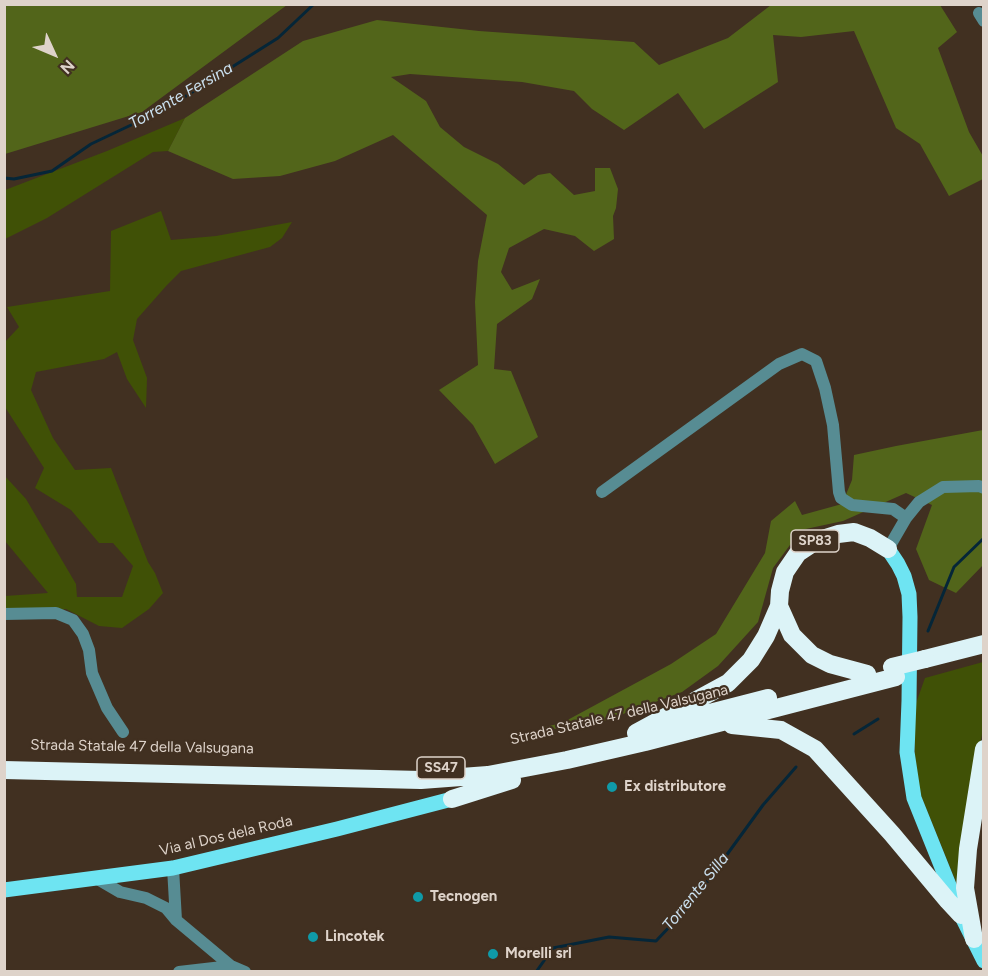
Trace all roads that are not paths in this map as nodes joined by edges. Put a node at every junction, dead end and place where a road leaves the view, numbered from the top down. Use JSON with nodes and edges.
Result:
{"nodes":[{"id":1,"x":984,"y":488,"type":"edge"},
{"id":2,"x":602,"y":492,"type":"dead end"},
{"id":3,"x":906,"y":518,"type":"junction"},
{"id":4,"x":888,"y":549,"type":"junction"},
{"id":5,"x":779,"y":606,"type":"junction"},
{"id":6,"x":4,"y":614,"type":"edge"},
{"id":7,"x":984,"y":644,"type":"edge"},
{"id":8,"x":984,"y":656,"type":"edge"},
{"id":9,"x":926,"y":664,"type":"junction"},
{"id":10,"x":894,"y":672,"type":"junction"},
{"id":11,"x":867,"y":674,"type":"junction"},
{"id":12,"x":721,"y":724,"type":"junction"},
{"id":13,"x":123,"y":732,"type":"dead end"},
{"id":14,"x":636,"y":732,"type":"junction"},
{"id":15,"x":984,"y":749,"type":"edge"},
{"id":16,"x":567,"y":760,"type":"junction"},
{"id":17,"x":4,"y":763,"type":"edge"},
{"id":18,"x":4,"y":770,"type":"edge"},
{"id":19,"x":452,"y":799,"type":"joint"},
{"id":20,"x":173,"y":868,"type":"junction"},
{"id":21,"x":96,"y":878,"type":"junction"},
{"id":22,"x":4,"y":890,"type":"edge"},
{"id":23,"x":962,"y":915,"type":"junction"},
{"id":24,"x":176,"y":920,"type":"junction"},
{"id":25,"x":974,"y":939,"type":"junction"},
{"id":26,"x":984,"y":961,"type":"edge"},
{"id":27,"x":231,"y":966,"type":"junction"},
{"id":28,"x":179,"y":972,"type":"edge"},
{"id":29,"x":245,"y":972,"type":"edge"}],
"edges":[{"from":1,"to":3,"type":"street"},
{"from":2,"to":3,"type":"street"},
{"from":3,"to":4,"type":"street"},
{"from":4,"to":5,"type":"highway","number":"SP83"},
{"from":4,"to":23,"type":"main road"},
{"from":5,"to":11,"type":"highway"},
{"from":5,"to":14,"type":"highway"},
{"from":6,"to":13,"type":"street"},
{"from":7,"to":9,"type":"highway","name":"Strada Statale 47 della Valsugana","number":"SS47"},
{"from":8,"to":9,"type":"highway","name":"Strada Statale 47 della Valsugana","number":"SS47"},
{"from":9,"to":10,"type":"highway","name":"Strada Statale 47 della Valsugana","number":"SS47","bridge":true},
{"from":10,"to":11,"type":"highway","name":"Strada Statale 47 della Valsugana","number":"SS47"},
{"from":10,"to":12,"type":"highway","name":"Strada Statale 47 della Valsugana","number":"SS47"},
{"from":11,"to":14,"type":"highway","name":"Strada Statale 47 della Valsugana","number":"SS47"},
{"from":12,"to":16,"type":"highway","name":"Strada Statale 47 della Valsugana","number":"SS47"},
{"from":12,"to":23,"type":"highway"},
{"from":14,"to":17,"type":"highway","name":"Strada Statale 47 della Valsugana","number":"SS47"},
{"from":15,"to":25,"type":"highway"},
{"from":16,"to":18,"type":"highway","name":"Strada Statale 47 della Valsugana","number":"SS47"},
{"from":16,"to":19,"type":"highway"},
{"from":19,"to":20,"type":"main road","name":"Via al Dos dela Roda"},
{"from":20,"to":21,"type":"main road","name":"Via al Dos dela Roda"},
{"from":20,"to":24,"type":"street"},
{"from":21,"to":22,"type":"main road","name":"Via al Dos dela Roda"},
{"from":21,"to":24,"type":"street"},
{"from":23,"to":25,"type":"main road"},
{"from":24,"to":27,"type":"street"},
{"from":25,"to":26,"type":"main road"},
{"from":27,"to":28,"type":"street"},
{"from":27,"to":29,"type":"street"}]}
